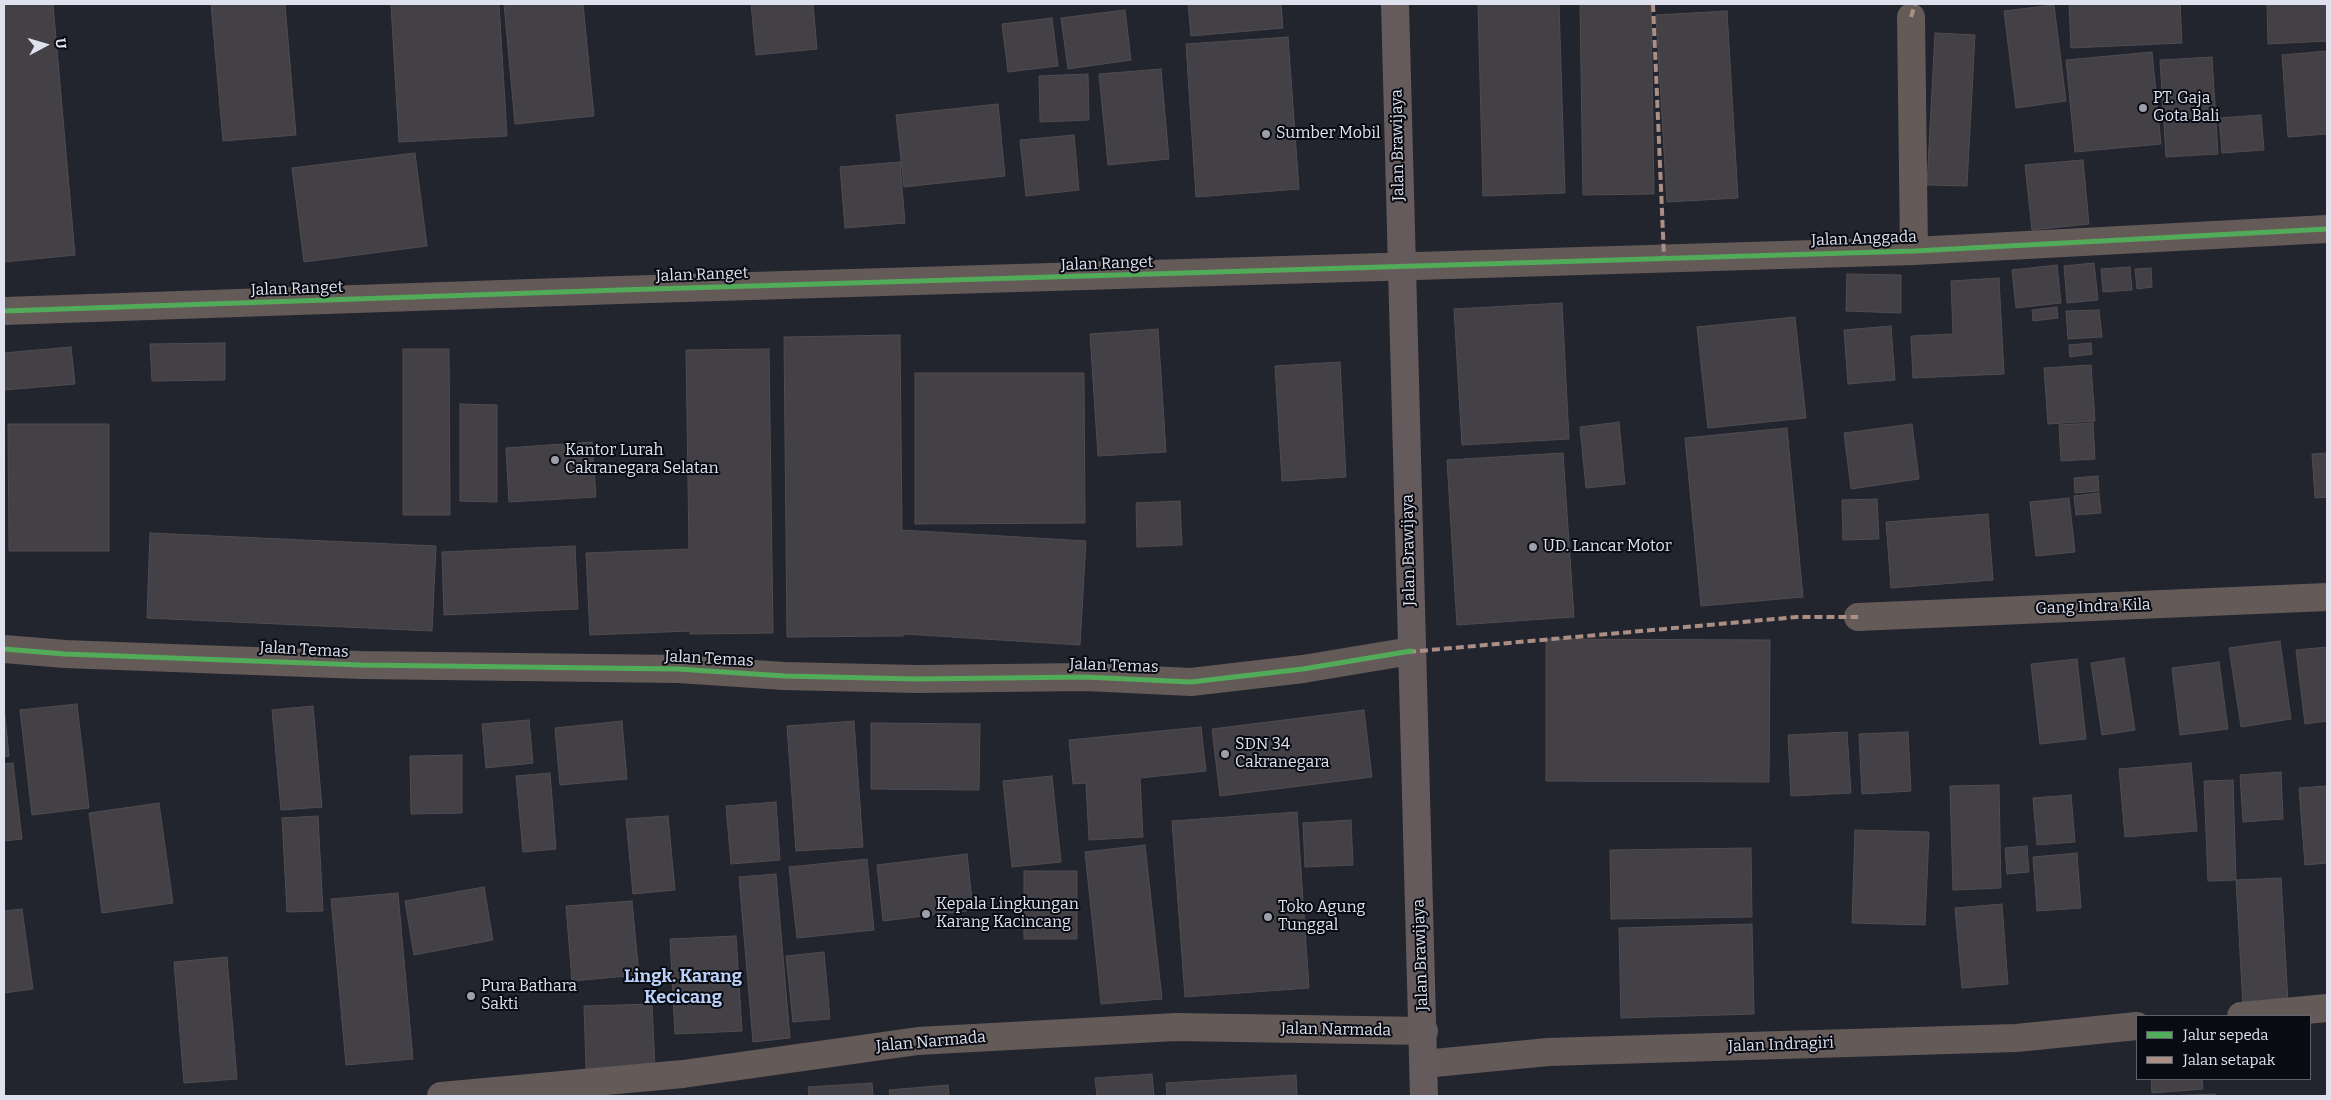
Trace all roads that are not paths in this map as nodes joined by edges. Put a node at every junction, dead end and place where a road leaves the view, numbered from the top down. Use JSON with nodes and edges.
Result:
{"nodes":[{"id":1,"x":1395,"y":4,"type":"edge"},
{"id":2,"x":1911,"y":17,"type":"dead end"},
{"id":3,"x":2327,"y":230,"type":"edge"},
{"id":4,"x":1914,"y":250,"type":"junction"},
{"id":5,"x":1401,"y":268,"type":"junction"},
{"id":6,"x":4,"y":311,"type":"edge"},
{"id":7,"x":2327,"y":597,"type":"edge"},
{"id":8,"x":1858,"y":617,"type":"dead end"},
{"id":9,"x":4,"y":649,"type":"edge"},
{"id":10,"x":1411,"y":651,"type":"junction"},
{"id":11,"x":2327,"y":1008,"type":"edge"},
{"id":12,"x":2252,"y":1015,"type":"edge"},
{"id":13,"x":2136,"y":1026,"type":"edge"},
{"id":14,"x":1424,"y":1031,"type":"junction"},
{"id":15,"x":1424,"y":1064,"type":"junction"},
{"id":16,"x":441,"y":1096,"type":"edge"},
{"id":17,"x":1424,"y":1096,"type":"edge"}],
"edges":[{"from":1,"to":5,"type":"main road","name":"Jalan Brawijaya"},
{"from":2,"to":4,"type":"street"},
{"from":3,"to":4,"type":"street","name":"Jalan Anggada"},
{"from":4,"to":5,"type":"street","name":"Jalan Anggada"},
{"from":5,"to":6,"type":"street","name":"Jalan Ranget"},
{"from":5,"to":10,"type":"main road","name":"Jalan Brawijaya"},
{"from":7,"to":8,"type":"street","name":"Gang Indra Kila"},
{"from":9,"to":10,"type":"street","name":"Jalan Temas"},
{"from":10,"to":14,"type":"main road","name":"Jalan Brawijaya"},
{"from":11,"to":12,"type":"street"},
{"from":13,"to":15,"type":"street","name":"Jalan Indragiri"},
{"from":14,"to":15,"type":"main road","name":"Jalan Brawijaya"},
{"from":14,"to":16,"type":"street","name":"Jalan Narmada"},
{"from":15,"to":17,"type":"main road","name":"Jalan Brawijaya"}]}
